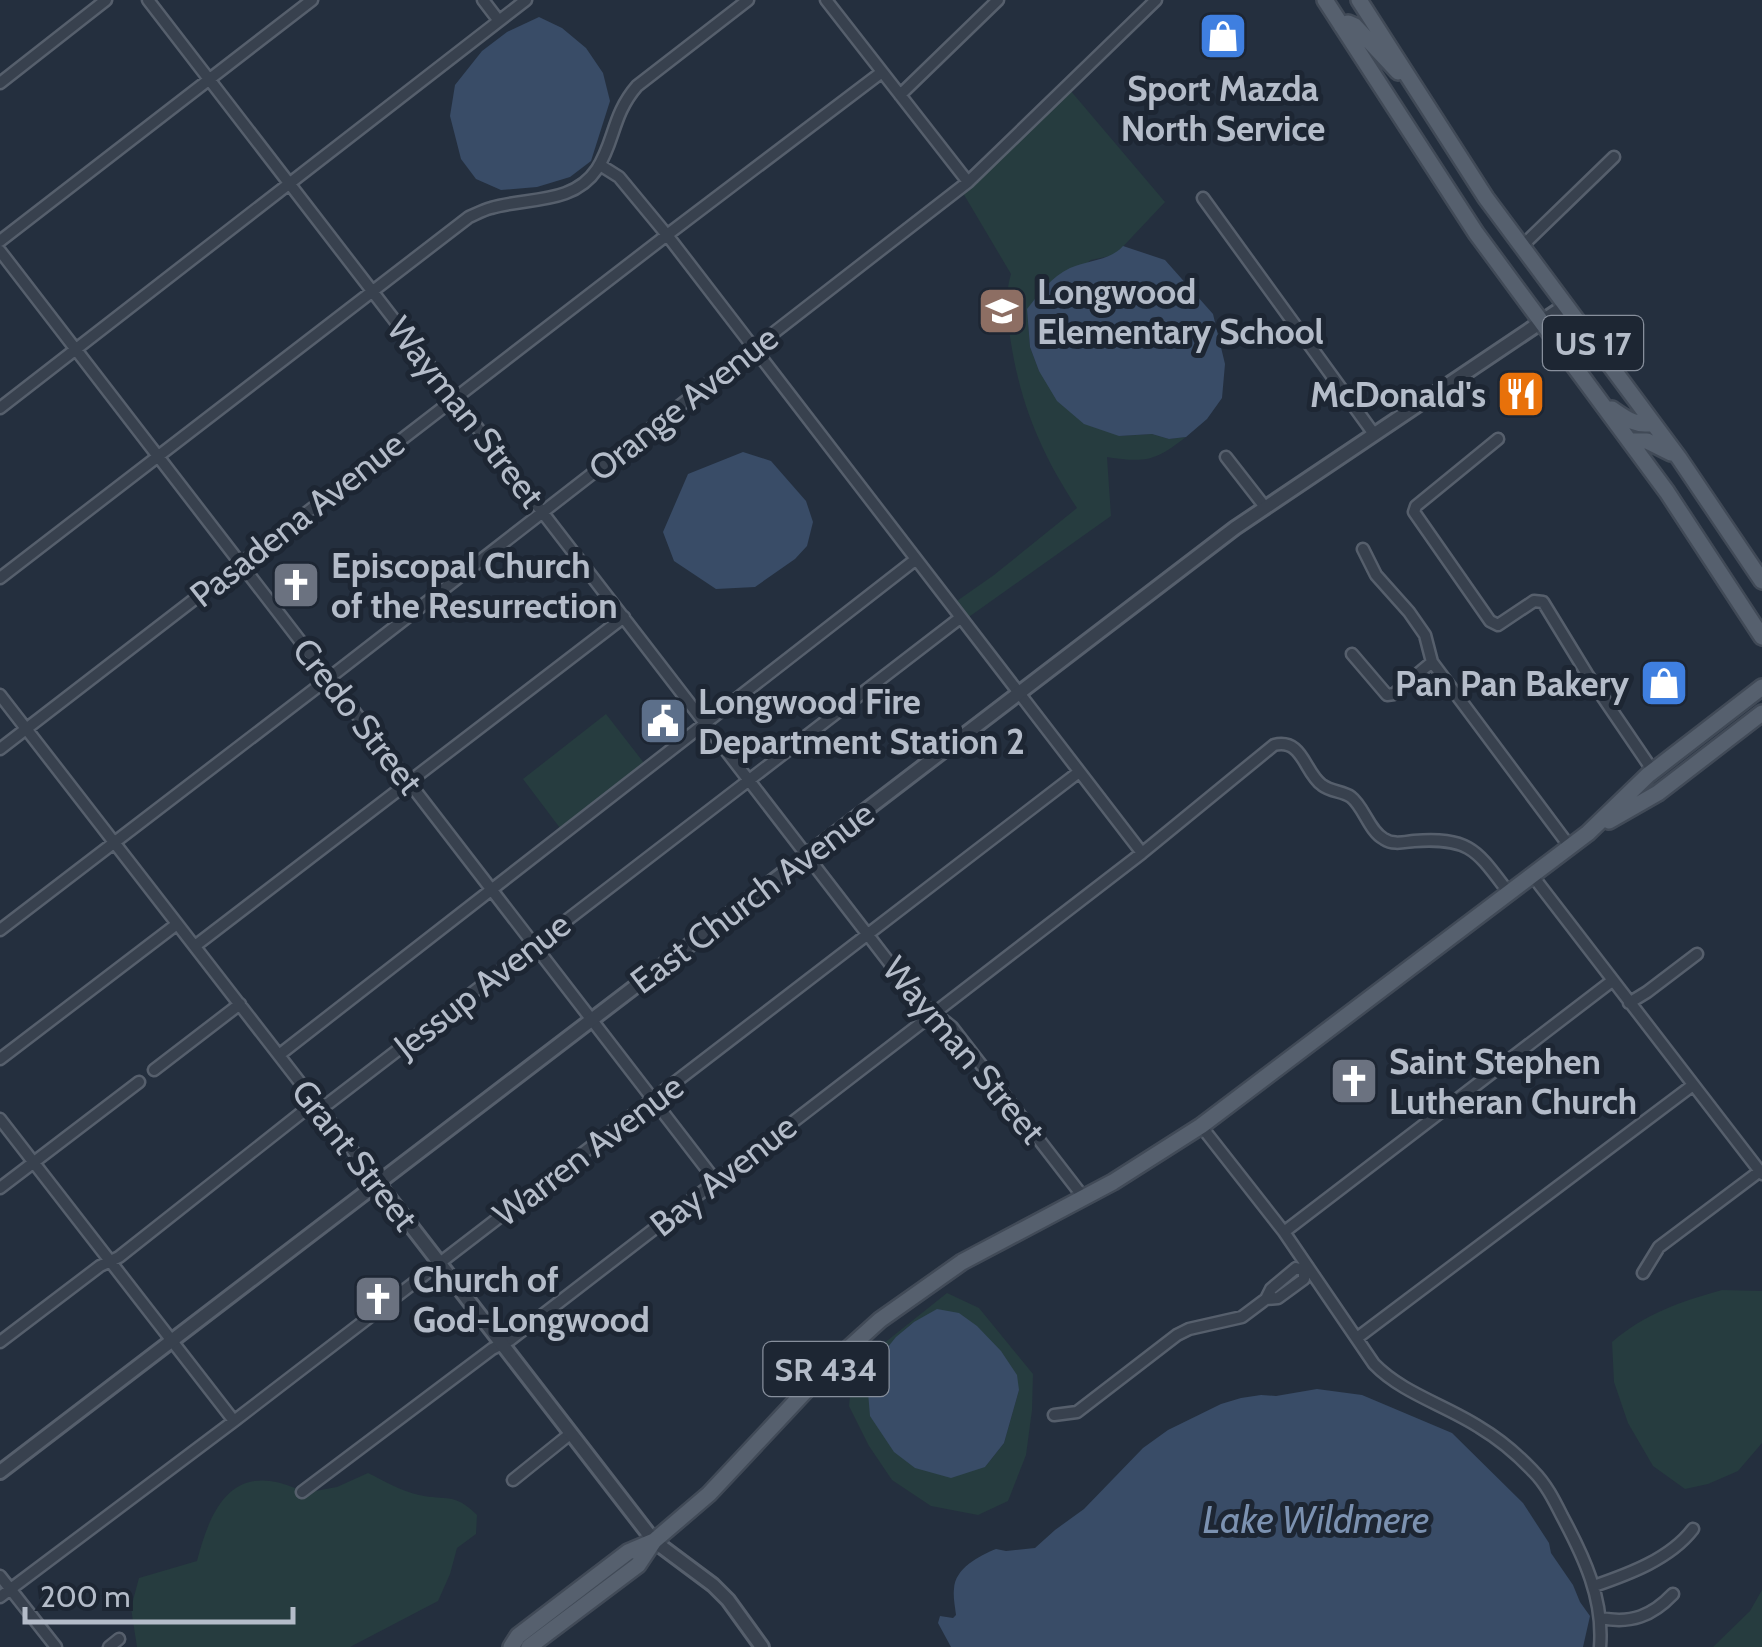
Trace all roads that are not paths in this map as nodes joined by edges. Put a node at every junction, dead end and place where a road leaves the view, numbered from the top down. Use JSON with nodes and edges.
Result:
{"nodes":[{"id":1,"x":106,"y":0,"type":"edge"},
{"id":2,"x":148,"y":0,"type":"edge"},
{"id":3,"x":312,"y":0,"type":"edge"},
{"id":4,"x":483,"y":0,"type":"edge"},
{"id":5,"x":526,"y":0,"type":"edge"},
{"id":6,"x":748,"y":0,"type":"edge"},
{"id":7,"x":826,"y":0,"type":"edge"},
{"id":8,"x":998,"y":0,"type":"edge"},
{"id":9,"x":1156,"y":0,"type":"edge"},
{"id":10,"x":1325,"y":0,"type":"edge"},
{"id":11,"x":1345,"y":0,"type":"edge"},
{"id":12,"x":1366,"y":3,"type":"edge"},
{"id":13,"x":499,"y":20,"type":"junction"},
{"id":14,"x":1341,"y":25,"type":"junction"},
{"id":15,"x":882,"y":72,"type":"junction"},
{"id":16,"x":209,"y":78,"type":"junction"},
{"id":17,"x":0,"y":82,"type":"edge"},
{"id":18,"x":1418,"y":92,"type":"junction"},
{"id":19,"x":900,"y":95,"type":"junction"},
{"id":20,"x":1614,"y":157,"type":"dead end"},
{"id":21,"x":600,"y":165,"type":"junction"},
{"id":22,"x":968,"y":182,"type":"junction"},
{"id":23,"x":288,"y":183,"type":"junction"},
{"id":24,"x":1202,"y":198,"type":"dead end"},
{"id":25,"x":667,"y":234,"type":"junction"},
{"id":26,"x":0,"y":242,"type":"edge"},
{"id":27,"x":1521,"y":247,"type":"junction"},
{"id":28,"x":0,"y":251,"type":"edge"},
{"id":29,"x":372,"y":292,"type":"junction"},
{"id":30,"x":1565,"y":306,"type":"junction"},
{"id":31,"x":1541,"y":322,"type":"junction"},
{"id":32,"x":754,"y":348,"type":"junction"},
{"id":33,"x":76,"y":349,"type":"junction"},
{"id":34,"x":454,"y":398,"type":"junction"},
{"id":35,"x":1600,"y":402,"type":"junction"},
{"id":36,"x":0,"y":408,"type":"edge"},
{"id":37,"x":1653,"y":423,"type":"junction"},
{"id":38,"x":1374,"y":434,"type":"junction"},
{"id":39,"x":1498,"y":439,"type":"dead end"},
{"id":40,"x":1631,"y":442,"type":"junction"},
{"id":41,"x":158,"y":456,"type":"junction"},
{"id":42,"x":1226,"y":457,"type":"dead end"},
{"id":43,"x":1679,"y":458,"type":"junction"},
{"id":44,"x":1265,"y":507,"type":"junction"},
{"id":45,"x":544,"y":512,"type":"junction"},
{"id":46,"x":1363,"y":548,"type":"dead end"},
{"id":47,"x":915,"y":560,"type":"junction"},
{"id":48,"x":240,"y":562,"type":"junction"},
{"id":49,"x":0,"y":578,"type":"edge"},
{"id":50,"x":1762,"y":581,"type":"edge"},
{"id":51,"x":624,"y":617,"type":"junction"},
{"id":52,"x":960,"y":618,"type":"junction"},
{"id":53,"x":1762,"y":638,"type":"edge"},
{"id":54,"x":1352,"y":654,"type":"dead end"},
{"id":55,"x":1432,"y":662,"type":"junction"},
{"id":56,"x":329,"y":678,"type":"junction"},
{"id":57,"x":1762,"y":687,"type":"edge"},
{"id":58,"x":1018,"y":693,"type":"junction"},
{"id":59,"x":0,"y":695,"type":"edge"},
{"id":60,"x":1762,"y":714,"type":"edge"},
{"id":61,"x":706,"y":723,"type":"junction"},
{"id":62,"x":26,"y":729,"type":"junction"},
{"id":63,"x":0,"y":749,"type":"edge"},
{"id":64,"x":1653,"y":771,"type":"junction"},
{"id":65,"x":1078,"y":772,"type":"junction"},
{"id":66,"x":749,"y":780,"type":"junction"},
{"id":67,"x":410,"y":783,"type":"junction"},
{"id":68,"x":1588,"y":833,"type":"junction"},
{"id":69,"x":114,"y":843,"type":"junction"},
{"id":70,"x":1570,"y":846,"type":"junction"},
{"id":71,"x":1142,"y":853,"type":"junction"},
{"id":72,"x":808,"y":855,"type":"junction"},
{"id":73,"x":1532,"y":875,"type":"junction"},
{"id":74,"x":490,"y":888,"type":"junction"},
{"id":75,"x":1509,"y":893,"type":"junction"},
{"id":76,"x":178,"y":924,"type":"junction"},
{"id":77,"x":0,"y":930,"type":"edge"},
{"id":78,"x":868,"y":935,"type":"junction"},
{"id":79,"x":534,"y":945,"type":"junction"},
{"id":80,"x":195,"y":946,"type":"junction"},
{"id":81,"x":1697,"y":954,"type":"dead end"},
{"id":82,"x":1612,"y":981,"type":"junction"},
{"id":83,"x":1629,"y":1003,"type":"junction"},
{"id":84,"x":240,"y":1004,"type":"junction"},
{"id":85,"x":935,"y":1012,"type":"junction"},
{"id":86,"x":591,"y":1019,"type":"junction"},
{"id":87,"x":278,"y":1055,"type":"junction"},
{"id":88,"x":0,"y":1059,"type":"edge"},
{"id":89,"x":154,"y":1070,"type":"dead end"},
{"id":90,"x":139,"y":1082,"type":"dead end"},
{"id":91,"x":1693,"y":1085,"type":"junction"},
{"id":92,"x":654,"y":1100,"type":"junction"},
{"id":93,"x":318,"y":1106,"type":"junction"},
{"id":94,"x":0,"y":1119,"type":"edge"},
{"id":95,"x":1201,"y":1126,"type":"junction"},
{"id":96,"x":34,"y":1162,"type":"junction"},
{"id":97,"x":1761,"y":1173,"type":"edge"},
{"id":98,"x":715,"y":1180,"type":"junction"},
{"id":99,"x":377,"y":1182,"type":"junction"},
{"id":100,"x":0,"y":1188,"type":"edge"},
{"id":101,"x":1084,"y":1198,"type":"junction"},
{"id":102,"x":1284,"y":1232,"type":"junction"},
{"id":103,"x":110,"y":1262,"type":"junction"},
{"id":104,"x":439,"y":1263,"type":"junction"},
{"id":105,"x":1306,"y":1269,"type":"junction"},
{"id":106,"x":1643,"y":1273,"type":"dead end"},
{"id":107,"x":1357,"y":1338,"type":"junction"},
{"id":108,"x":171,"y":1340,"type":"junction"},
{"id":109,"x":0,"y":1342,"type":"edge"},
{"id":110,"x":502,"y":1344,"type":"junction"},
{"id":111,"x":1054,"y":1415,"type":"dead end"},
{"id":112,"x":234,"y":1420,"type":"junction"},
{"id":113,"x":570,"y":1434,"type":"junction"},
{"id":114,"x":0,"y":1472,"type":"edge"},
{"id":115,"x":514,"y":1480,"type":"dead end"},
{"id":116,"x":302,"y":1492,"type":"dead end"},
{"id":117,"x":1694,"y":1530,"type":"dead end"},
{"id":118,"x":654,"y":1542,"type":"junction"},
{"id":119,"x":0,"y":1576,"type":"edge"},
{"id":120,"x":1594,"y":1586,"type":"junction"},
{"id":121,"x":11,"y":1589,"type":"junction"},
{"id":122,"x":1673,"y":1594,"type":"dead end"},
{"id":123,"x":0,"y":1598,"type":"edge"},
{"id":124,"x":1601,"y":1618,"type":"junction"},
{"id":125,"x":119,"y":1639,"type":"dead end"},
{"id":126,"x":757,"y":1645,"type":"edge"},
{"id":127,"x":56,"y":1647,"type":"edge"},
{"id":128,"x":108,"y":1647,"type":"edge"},
{"id":129,"x":511,"y":1647,"type":"edge"},
{"id":130,"x":530,"y":1647,"type":"edge"},
{"id":131,"x":1600,"y":1647,"type":"edge"}],
"edges":[{"from":1,"to":17,"type":"street"},
{"from":2,"to":16,"type":"street","name":"Wayman Street"},
{"from":3,"to":16,"type":"street"},
{"from":4,"to":13,"type":"street"},
{"from":5,"to":13,"type":"street"},
{"from":6,"to":21,"type":"street"},
{"from":7,"to":15,"type":"street"},
{"from":8,"to":19,"type":"street"},
{"from":9,"to":22,"type":"street","name":"Orange Avenue"},
{"from":10,"to":14,"type":"main road","number":"US 17"},
{"from":11,"to":12,"type":"main road"},
{"from":12,"to":18,"type":"main road","number":"US 17"},
{"from":13,"to":23,"type":"street"},
{"from":14,"to":18,"type":"main road"},
{"from":14,"to":31,"type":"main road","number":"US 17"},
{"from":15,"to":19,"type":"street"},
{"from":15,"to":25,"type":"street","name":"Pasadena Avenue"},
{"from":16,"to":23,"type":"street","name":"Wayman Street"},
{"from":16,"to":26,"type":"street"},
{"from":18,"to":27,"type":"main road","number":"US 17"},
{"from":19,"to":22,"type":"street"},
{"from":20,"to":27,"type":"street"},
{"from":21,"to":25,"type":"street"},
{"from":21,"to":29,"type":"street"},
{"from":22,"to":32,"type":"street","name":"Orange Avenue"},
{"from":23,"to":29,"type":"street","name":"Wayman Street"},
{"from":23,"to":33,"type":"street"},
{"from":24,"to":38,"type":"street"},
{"from":25,"to":32,"type":"street"},
{"from":25,"to":34,"type":"street","name":"Pasadena Avenue"},
{"from":27,"to":30,"type":"main road","number":"US 17"},
{"from":28,"to":33,"type":"street","name":"Credo Street"},
{"from":29,"to":34,"type":"street","name":"Wayman Street"},
{"from":29,"to":41,"type":"street"},
{"from":30,"to":31,"type":"street","name":"East Church Avenue"},
{"from":30,"to":37,"type":"main road","number":"US 17"},
{"from":31,"to":35,"type":"main road","number":"US 17"},
{"from":31,"to":38,"type":"street","name":"East Church Avenue"},
{"from":32,"to":45,"type":"street","name":"Orange Avenue"},
{"from":32,"to":47,"type":"street"},
{"from":33,"to":36,"type":"street"},
{"from":33,"to":41,"type":"street","name":"Credo Street"},
{"from":34,"to":45,"type":"street","name":"Wayman Street"},
{"from":34,"to":48,"type":"street","name":"Pasadena Avenue"},
{"from":35,"to":37,"type":"main road"},
{"from":35,"to":40,"type":"main road","number":"US 17"},
{"from":37,"to":43,"type":"main road","number":"US 17"},
{"from":38,"to":44,"type":"street","name":"East Church Avenue"},
{"from":39,"to":64,"type":"street"},
{"from":40,"to":43,"type":"main road"},
{"from":40,"to":53,"type":"main road","number":"US 17"},
{"from":41,"to":48,"type":"street","name":"Credo Street"},
{"from":41,"to":49,"type":"street"},
{"from":42,"to":44,"type":"street"},
{"from":43,"to":50,"type":"main road","number":"US 17"},
{"from":44,"to":58,"type":"street","name":"East Church Avenue"},
{"from":45,"to":51,"type":"street","name":"Wayman Street"},
{"from":45,"to":56,"type":"street","name":"Orange Avenue"},
{"from":46,"to":55,"type":"street"},
{"from":47,"to":52,"type":"street"},
{"from":47,"to":61,"type":"street"},
{"from":48,"to":56,"type":"street","name":"Credo Street"},
{"from":48,"to":62,"type":"street","name":"Pasadena Avenue"},
{"from":51,"to":61,"type":"street","name":"Wayman Street"},
{"from":51,"to":67,"type":"street"},
{"from":52,"to":58,"type":"street"},
{"from":52,"to":66,"type":"street","name":"Jessup Avenue"},
{"from":54,"to":55,"type":"street"},
{"from":55,"to":70,"type":"street"},
{"from":56,"to":67,"type":"street","name":"Credo Street"},
{"from":56,"to":69,"type":"street","name":"Orange Avenue"},
{"from":57,"to":64,"type":"main road","number":"SR 434"},
{"from":58,"to":65,"type":"street"},
{"from":58,"to":72,"type":"street","name":"East Church Avenue"},
{"from":59,"to":62,"type":"street","name":"Grant Street"},
{"from":60,"to":68,"type":"main road","number":"SR 434"},
{"from":61,"to":66,"type":"street","name":"Wayman Street"},
{"from":61,"to":74,"type":"street"},
{"from":62,"to":63,"type":"street","name":"Pasadena Avenue"},
{"from":62,"to":69,"type":"street","name":"Grant Street"},
{"from":64,"to":68,"type":"main road","number":"SR 434"},
{"from":65,"to":71,"type":"street"},
{"from":65,"to":78,"type":"street","name":"Warren Avenue"},
{"from":66,"to":72,"type":"street","name":"Wayman Street"},
{"from":66,"to":79,"type":"street","name":"Jessup Avenue"},
{"from":67,"to":74,"type":"street","name":"Credo Street"},
{"from":67,"to":80,"type":"street"},
{"from":68,"to":70,"type":"main road","number":"SR 434"},
{"from":69,"to":76,"type":"street","name":"Grant Street"},
{"from":69,"to":77,"type":"street","name":"Orange Avenue"},
{"from":70,"to":73,"type":"main road","number":"SR 434"},
{"from":71,"to":75,"type":"street","name":"Bay Avenue"},
{"from":71,"to":85,"type":"street","name":"Bay Avenue"},
{"from":72,"to":78,"type":"street","name":"Wayman Street"},
{"from":72,"to":86,"type":"street","name":"East Church Avenue"},
{"from":73,"to":75,"type":"main road","number":"SR 434"},
{"from":73,"to":82,"type":"street"},
{"from":74,"to":79,"type":"street","name":"Credo Street"},
{"from":74,"to":87,"type":"street"},
{"from":75,"to":95,"type":"main road","number":"SR 434"},
{"from":76,"to":80,"type":"street","name":"Grant Street"},
{"from":76,"to":88,"type":"street"},
{"from":78,"to":85,"type":"street","name":"Wayman Street"},
{"from":78,"to":92,"type":"street","name":"Warren Avenue"},
{"from":79,"to":86,"type":"street","name":"Credo Street"},
{"from":79,"to":93,"type":"street","name":"Jessup Avenue"},
{"from":80,"to":84,"type":"street","name":"Grant Street"},
{"from":81,"to":83,"type":"street"},
{"from":82,"to":83,"type":"street"},
{"from":82,"to":102,"type":"street"},
{"from":83,"to":91,"type":"street"},
{"from":84,"to":87,"type":"street","name":"Grant Street"},
{"from":84,"to":89,"type":"street"},
{"from":85,"to":98,"type":"street","name":"Bay Avenue"},
{"from":85,"to":101,"type":"street","name":"Wayman Street"},
{"from":86,"to":92,"type":"street","name":"Credo Street"},
{"from":86,"to":99,"type":"street","name":"East Church Avenue"},
{"from":87,"to":93,"type":"street","name":"Grant Street"},
{"from":90,"to":96,"type":"street"},
{"from":91,"to":97,"type":"street"},
{"from":91,"to":107,"type":"street"},
{"from":92,"to":98,"type":"street","name":"Credo Street"},
{"from":92,"to":104,"type":"street","name":"Warren Avenue"},
{"from":93,"to":99,"type":"street","name":"Grant Street"},
{"from":93,"to":103,"type":"street","name":"Jessup Avenue"},
{"from":94,"to":96,"type":"street"},
{"from":95,"to":101,"type":"main road","number":"SR 434"},
{"from":95,"to":102,"type":"street"},
{"from":96,"to":100,"type":"street"},
{"from":96,"to":103,"type":"street"},
{"from":97,"to":106,"type":"street"},
{"from":98,"to":110,"type":"street","name":"Bay Avenue"},
{"from":99,"to":104,"type":"street","name":"Grant Street"},
{"from":99,"to":108,"type":"street","name":"East Church Avenue"},
{"from":101,"to":118,"type":"main road","number":"SR 434"},
{"from":102,"to":105,"type":"street"},
{"from":103,"to":108,"type":"street"},
{"from":103,"to":109,"type":"street","name":"Jessup Avenue"},
{"from":104,"to":110,"type":"street","name":"Grant Street"},
{"from":104,"to":112,"type":"street","name":"Warren Avenue"},
{"from":105,"to":107,"type":"street"},
{"from":105,"to":111,"type":"street"},
{"from":107,"to":120,"type":"street"},
{"from":108,"to":112,"type":"street"},
{"from":108,"to":114,"type":"street","name":"East Church Avenue"},
{"from":110,"to":113,"type":"street","name":"Grant Street"},
{"from":110,"to":116,"type":"street","name":"Bay Avenue"},
{"from":112,"to":121,"type":"street","name":"Warren Avenue"},
{"from":113,"to":115,"type":"street"},
{"from":113,"to":118,"type":"street","name":"Grant Street"},
{"from":117,"to":120,"type":"street"},
{"from":118,"to":126,"type":"street","name":"Grant Street"},
{"from":118,"to":129,"type":"main road","number":"SR 434"},
{"from":118,"to":130,"type":"main road","number":"SR 434"},
{"from":119,"to":121,"type":"street"},
{"from":120,"to":124,"type":"street"},
{"from":121,"to":123,"type":"street","name":"Warren Avenue"},
{"from":121,"to":127,"type":"street"},
{"from":122,"to":124,"type":"street"},
{"from":124,"to":131,"type":"street"},
{"from":125,"to":128,"type":"street"}]}
